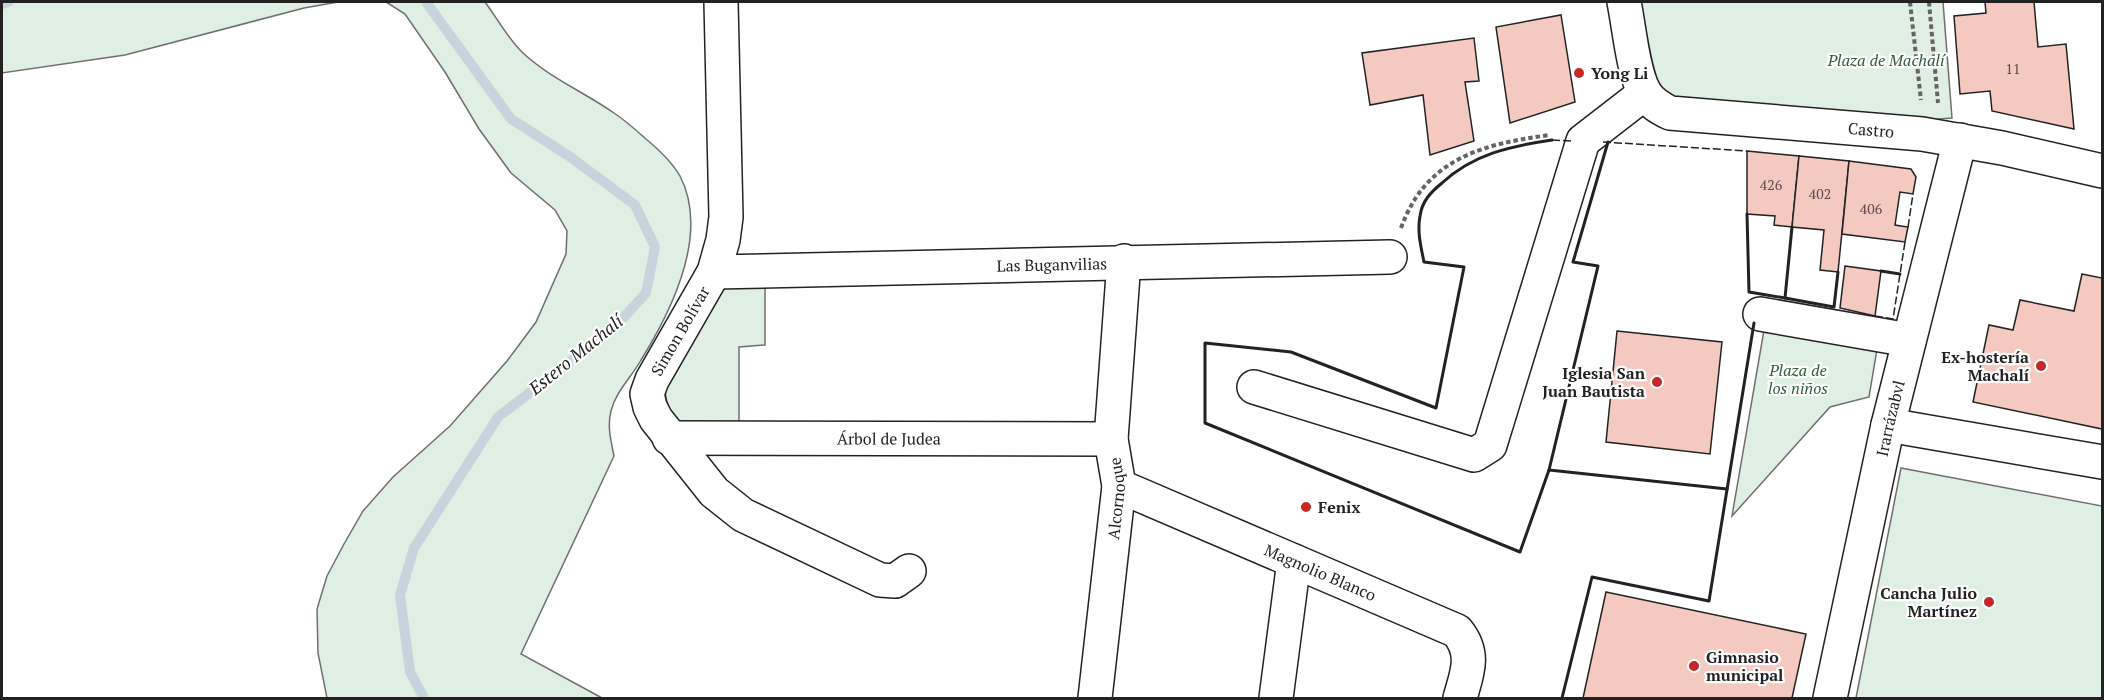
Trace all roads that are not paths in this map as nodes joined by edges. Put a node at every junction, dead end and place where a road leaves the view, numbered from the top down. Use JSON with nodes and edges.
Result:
{"nodes":[{"id":1,"x":721,"y":2,"type":"edge"},
{"id":2,"x":1624,"y":2,"type":"edge"},
{"id":3,"x":1645,"y":93,"type":"junction"},
{"id":4,"x":1960,"y":140,"type":"junction"},
{"id":5,"x":2103,"y":171,"type":"edge"},
{"id":6,"x":1390,"y":256,"type":"road end"},
{"id":7,"x":1124,"y":261,"type":"junction"},
{"id":8,"x":714,"y":272,"type":"junction"},
{"id":9,"x":1760,"y":314,"type":"dead end"},
{"id":10,"x":1909,"y":340,"type":"junction"},
{"id":11,"x":1254,"y":387,"type":"dead end"},
{"id":12,"x":1888,"y":425,"type":"junction"},
{"id":13,"x":669,"y":438,"type":"junction"},
{"id":14,"x":1111,"y":439,"type":"junction"},
{"id":15,"x":2103,"y":462,"type":"edge"},
{"id":16,"x":1119,"y":486,"type":"junction"},
{"id":17,"x":1294,"y":561,"type":"junction"},
{"id":18,"x":909,"y":571,"type":"dead end"},
{"id":19,"x":1095,"y":699,"type":"edge"},
{"id":20,"x":1276,"y":699,"type":"edge"},
{"id":21,"x":1460,"y":699,"type":"edge"},
{"id":22,"x":1830,"y":699,"type":"edge"}],
"edges":[{"from":1,"to":8,"type":"street","name":"Simon Bolívar"},
{"from":2,"to":3,"type":"street"},
{"from":3,"to":4,"type":"street","name":"Castro"},
{"from":3,"to":11,"type":"street"},
{"from":4,"to":5,"type":"street","name":"Castro"},
{"from":4,"to":10,"type":"street","name":"Irarrázabvl"},
{"from":6,"to":7,"type":"street","name":"Las Buganvilias"},
{"from":7,"to":8,"type":"street","name":"Las Buganvilias"},
{"from":7,"to":14,"type":"street","name":"Alcornoque"},
{"from":8,"to":13,"type":"street","name":"Simon Bolívar"},
{"from":9,"to":10,"type":"street"},
{"from":10,"to":12,"type":"street","name":"Irarrázabvl"},
{"from":12,"to":15,"type":"street"},
{"from":12,"to":22,"type":"street","name":"Irarrázabvl"},
{"from":13,"to":14,"type":"street","name":"Árbol de Judea"},
{"from":13,"to":18,"type":"street","name":"Simon Bolívar"},
{"from":14,"to":16,"type":"street","name":"Alcornoque"},
{"from":16,"to":17,"type":"street","name":"Magnolio Blanco"},
{"from":16,"to":19,"type":"street","name":"Alcornoque"},
{"from":17,"to":20,"type":"street"},
{"from":17,"to":21,"type":"street","name":"Magnolio Blanco"}]}
